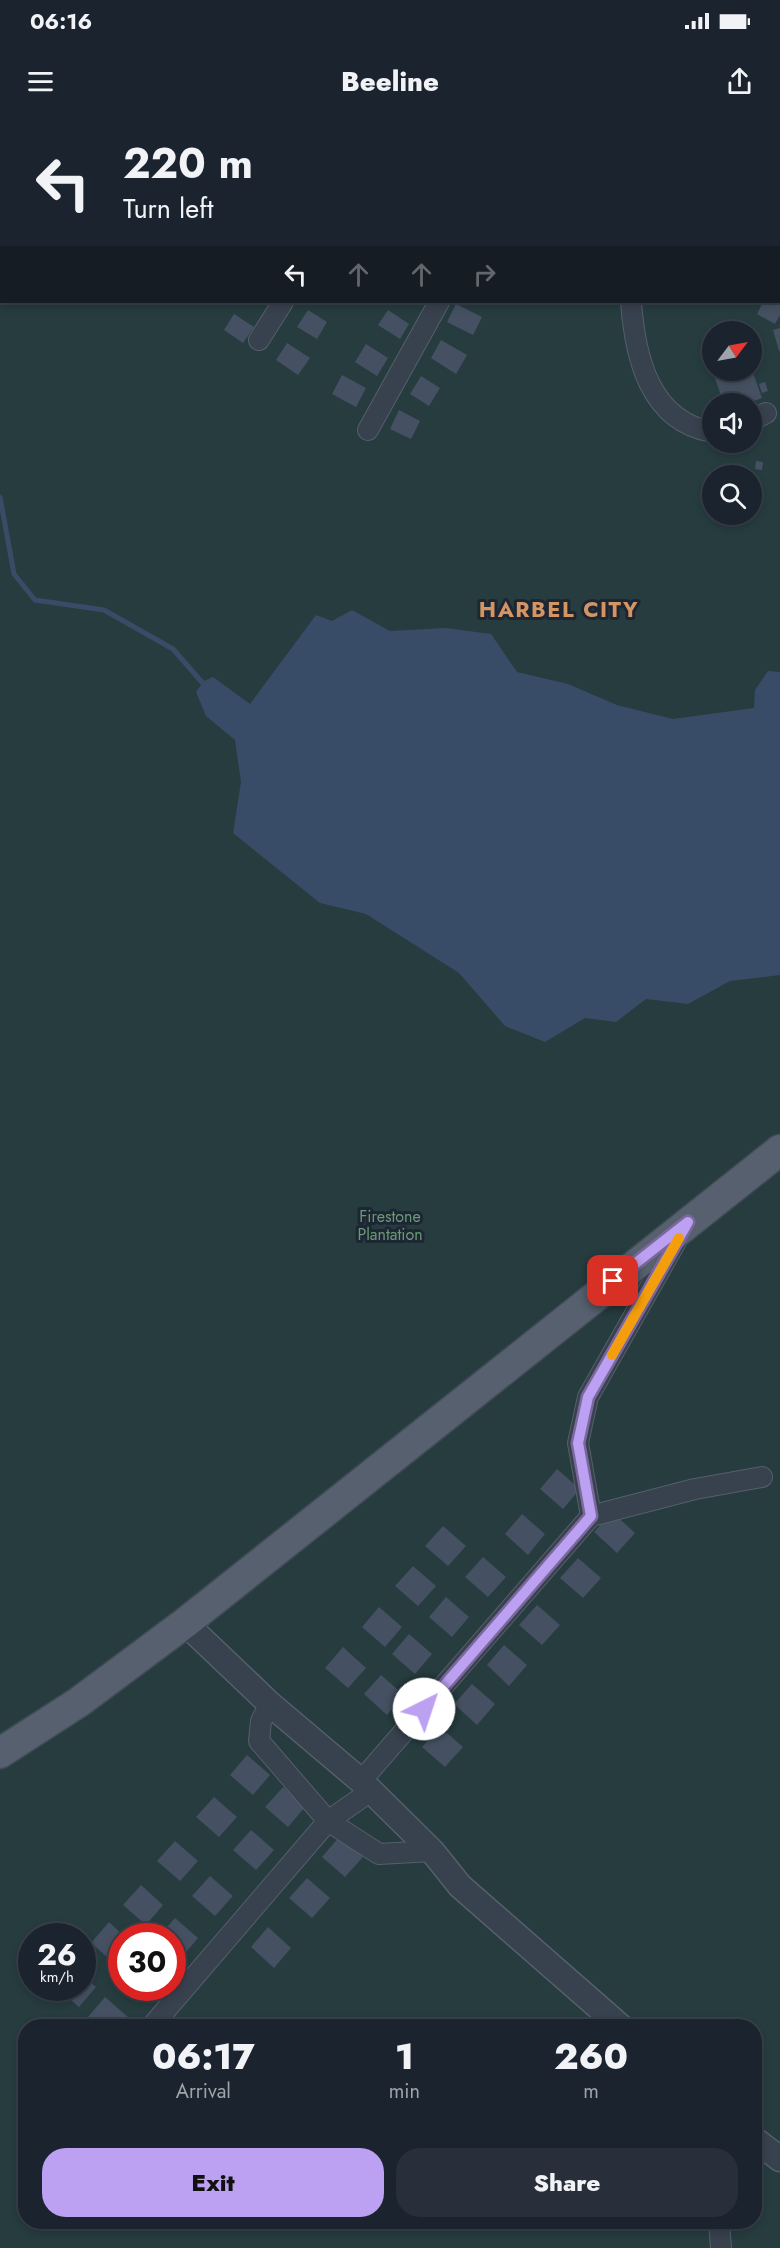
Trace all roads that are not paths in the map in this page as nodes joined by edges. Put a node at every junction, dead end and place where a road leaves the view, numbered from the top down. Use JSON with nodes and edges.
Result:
{"nodes":[{"id":1,"x":282,"y":303,"type":"edge"},
{"id":2,"x":438,"y":303,"type":"edge"},
{"id":3,"x":631,"y":303,"type":"edge"},
{"id":4,"x":259,"y":340,"type":"dead end"},
{"id":5,"x":702,"y":429,"type":"edge"},
{"id":6,"x":368,"y":430,"type":"dead end"},
{"id":7,"x":780,"y":1150,"type":"edge"},
{"id":8,"x":688,"y":1222,"type":"junction"},
{"id":9,"x":762,"y":1477,"type":"dead end"},
{"id":10,"x":591,"y":1516,"type":"junction"},
{"id":11,"x":185,"y":1623,"type":"junction"},
{"id":12,"x":270,"y":1704,"type":"junction"},
{"id":13,"x":0,"y":1753,"type":"edge"},
{"id":14,"x":366,"y":1786,"type":"junction"},
{"id":15,"x":328,"y":1821,"type":"junction"},
{"id":16,"x":432,"y":1851,"type":"junction"},
{"id":17,"x":158,"y":2019,"type":"edge"},
{"id":18,"x":612,"y":2019,"type":"edge"},
{"id":19,"x":762,"y":2145,"type":"edge"},
{"id":20,"x":780,"y":2159,"type":"edge"},
{"id":21,"x":720,"y":2229,"type":"edge"},
{"id":22,"x":721,"y":2248,"type":"edge"}],
"edges":[{"from":1,"to":4,"type":"street"},
{"from":2,"to":6,"type":"street"},
{"from":3,"to":5,"type":"street"},
{"from":7,"to":8,"type":"main road"},
{"from":8,"to":10,"type":"street"},
{"from":8,"to":11,"type":"main road"},
{"from":9,"to":10,"type":"street"},
{"from":10,"to":14,"type":"street"},
{"from":11,"to":12,"type":"street"},
{"from":11,"to":13,"type":"main road"},
{"from":12,"to":14,"type":"street"},
{"from":12,"to":15,"type":"street"},
{"from":14,"to":15,"type":"street"},
{"from":14,"to":16,"type":"street"},
{"from":15,"to":16,"type":"street"},
{"from":15,"to":17,"type":"street"},
{"from":16,"to":18,"type":"street"},
{"from":19,"to":20,"type":"street"},
{"from":21,"to":22,"type":"street"}]}
